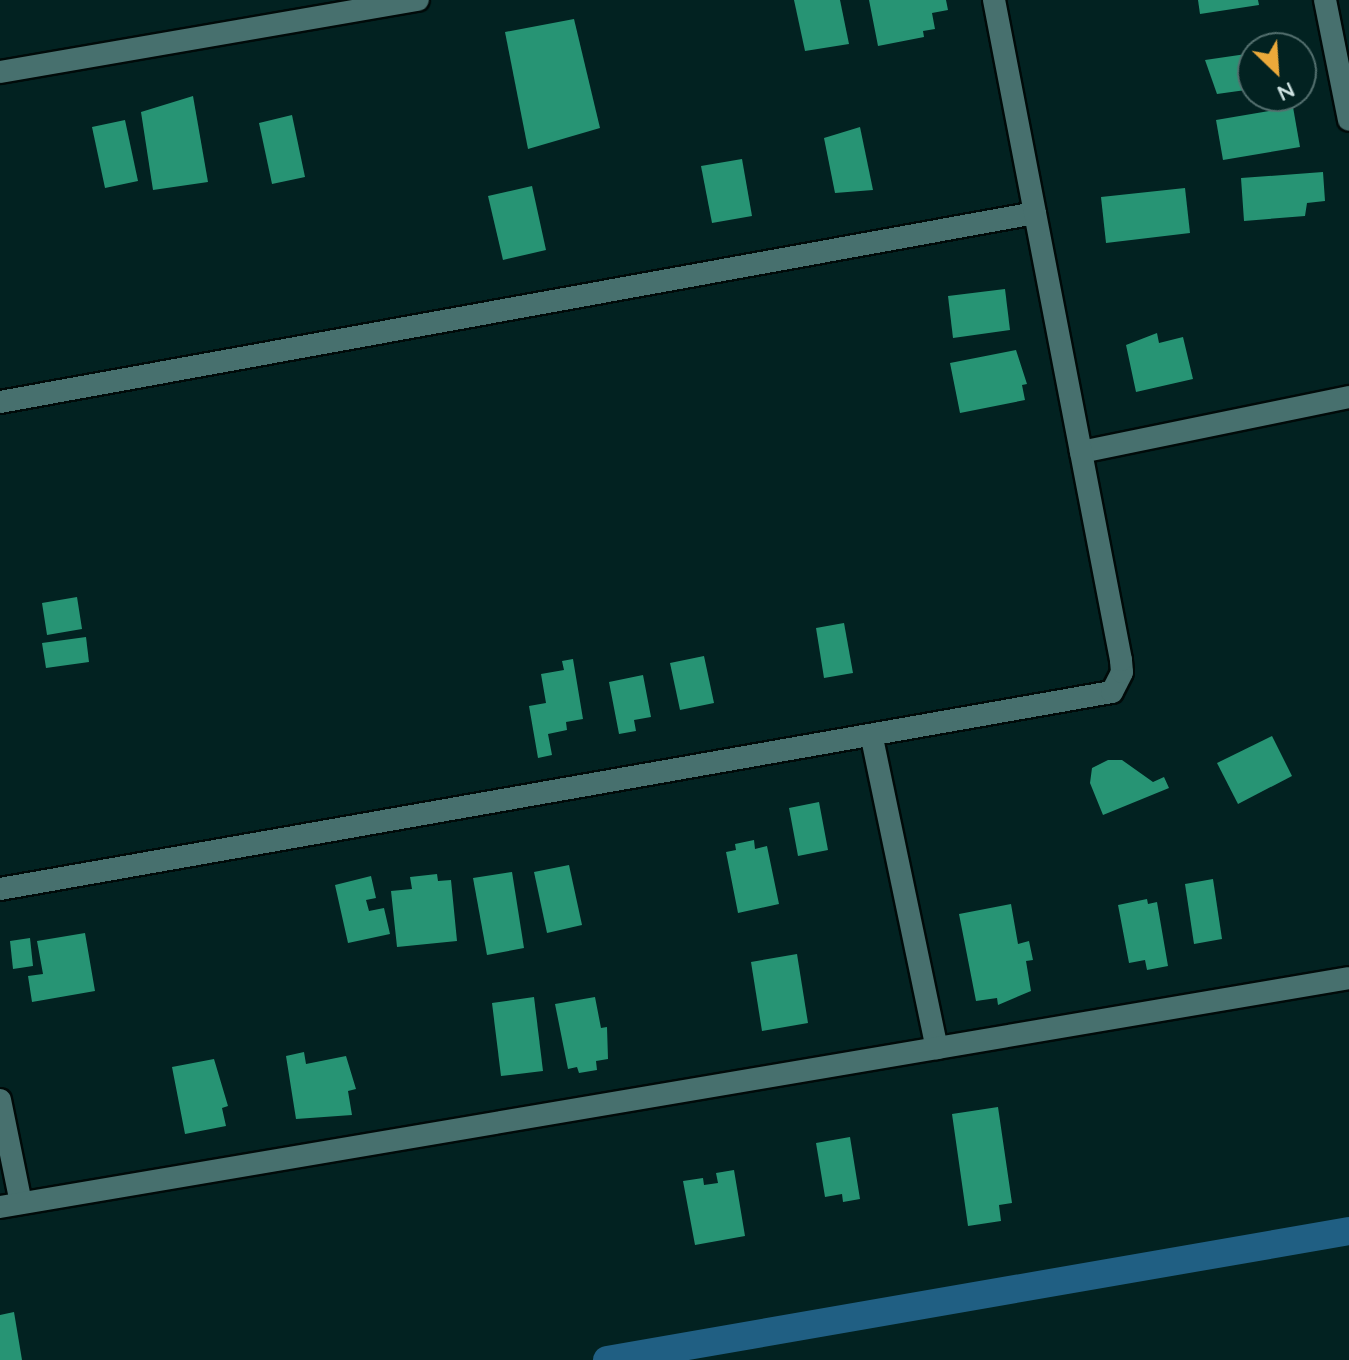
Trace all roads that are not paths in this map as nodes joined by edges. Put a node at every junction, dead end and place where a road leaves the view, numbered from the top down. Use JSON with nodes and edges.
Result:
{"nodes":[{"id":1,"x":418,"y":0,"type":"edge"},
{"id":2,"x":994,"y":0,"type":"edge"},
{"id":3,"x":1325,"y":0,"type":"edge"},
{"id":4,"x":0,"y":72,"type":"edge"},
{"id":5,"x":1349,"y":120,"type":"edge"},
{"id":6,"x":1035,"y":213,"type":"junction"},
{"id":7,"x":1349,"y":397,"type":"edge"},
{"id":8,"x":0,"y":402,"type":"edge"},
{"id":9,"x":1081,"y":452,"type":"junction"},
{"id":10,"x":872,"y":738,"type":"junction"},
{"id":11,"x":0,"y":889,"type":"edge"},
{"id":12,"x":1349,"y":978,"type":"edge"},
{"id":13,"x":937,"y":1048,"type":"junction"},
{"id":14,"x":0,"y":1100,"type":"edge"},
{"id":15,"x":11,"y":1205,"type":"edge"}],
"edges":[{"from":1,"to":4,"type":"street"},
{"from":2,"to":6,"type":"street"},
{"from":3,"to":5,"type":"street"},
{"from":6,"to":8,"type":"street"},
{"from":6,"to":9,"type":"street"},
{"from":7,"to":9,"type":"street"},
{"from":9,"to":10,"type":"street"},
{"from":10,"to":11,"type":"street"},
{"from":10,"to":13,"type":"street"},
{"from":12,"to":13,"type":"street"},
{"from":13,"to":15,"type":"street"},
{"from":14,"to":15,"type":"street"}]}
